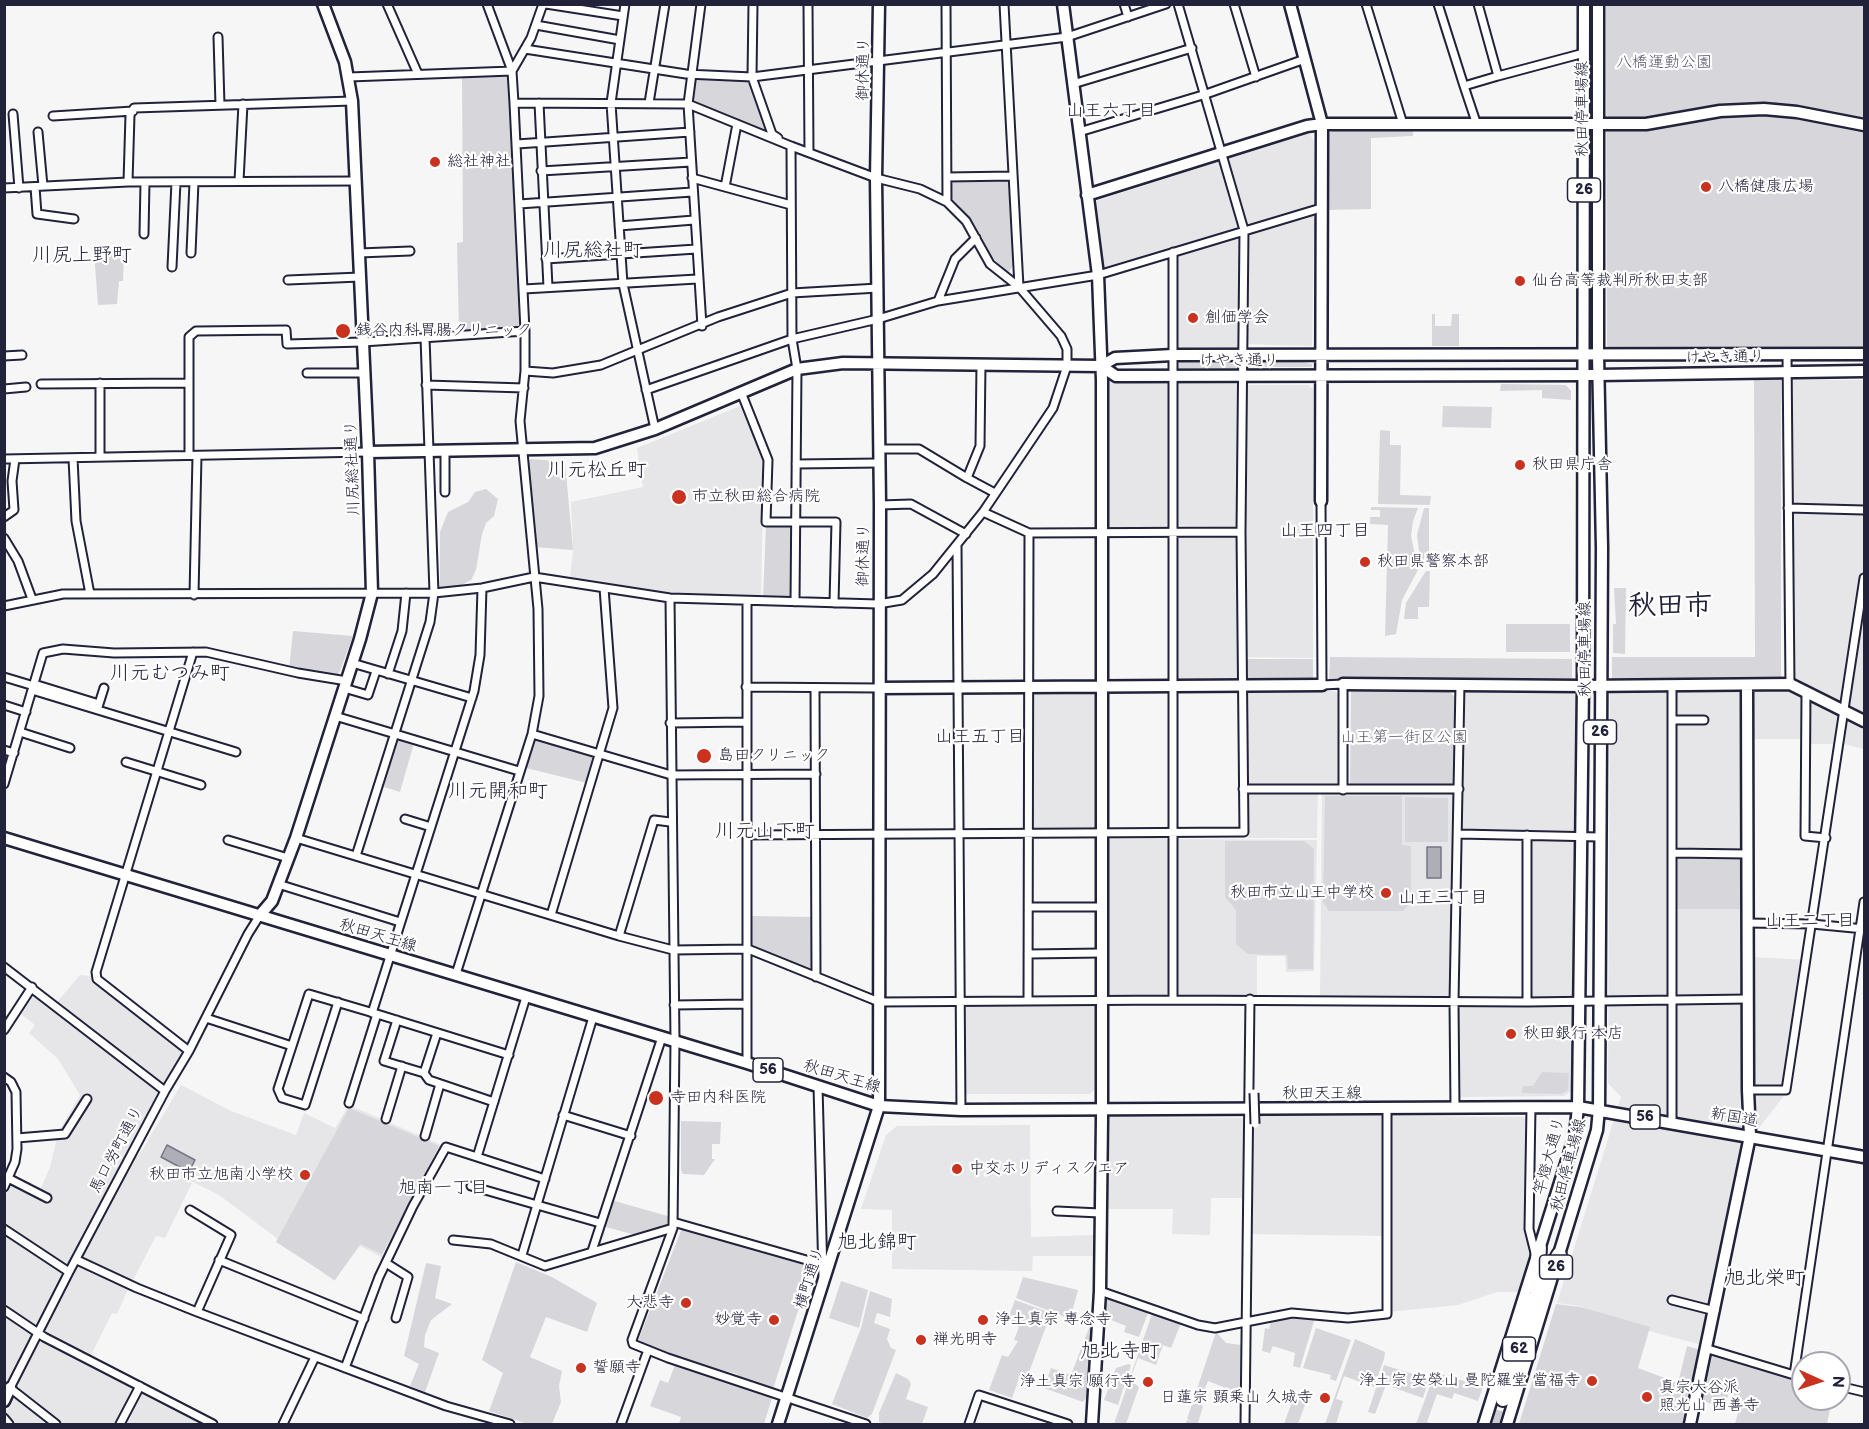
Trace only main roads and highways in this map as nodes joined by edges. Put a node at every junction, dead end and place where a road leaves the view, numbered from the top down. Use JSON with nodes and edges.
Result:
{"nodes":[{"id":1,"x":1538,"y":1253,"type":"road end"},
{"id":2,"x":1559,"y":1255,"type":"road end"},
{"id":3,"x":1535,"y":1299,"type":"junction"},
{"id":4,"x":1503,"y":1399,"type":"tunnel mouth"}],
"edges":[{"from":1,"to":3,"type":"highway","number":"62"},
{"from":2,"to":3,"type":"highway","number":"62"},
{"from":3,"to":4,"type":"highway","number":"62"}]}
